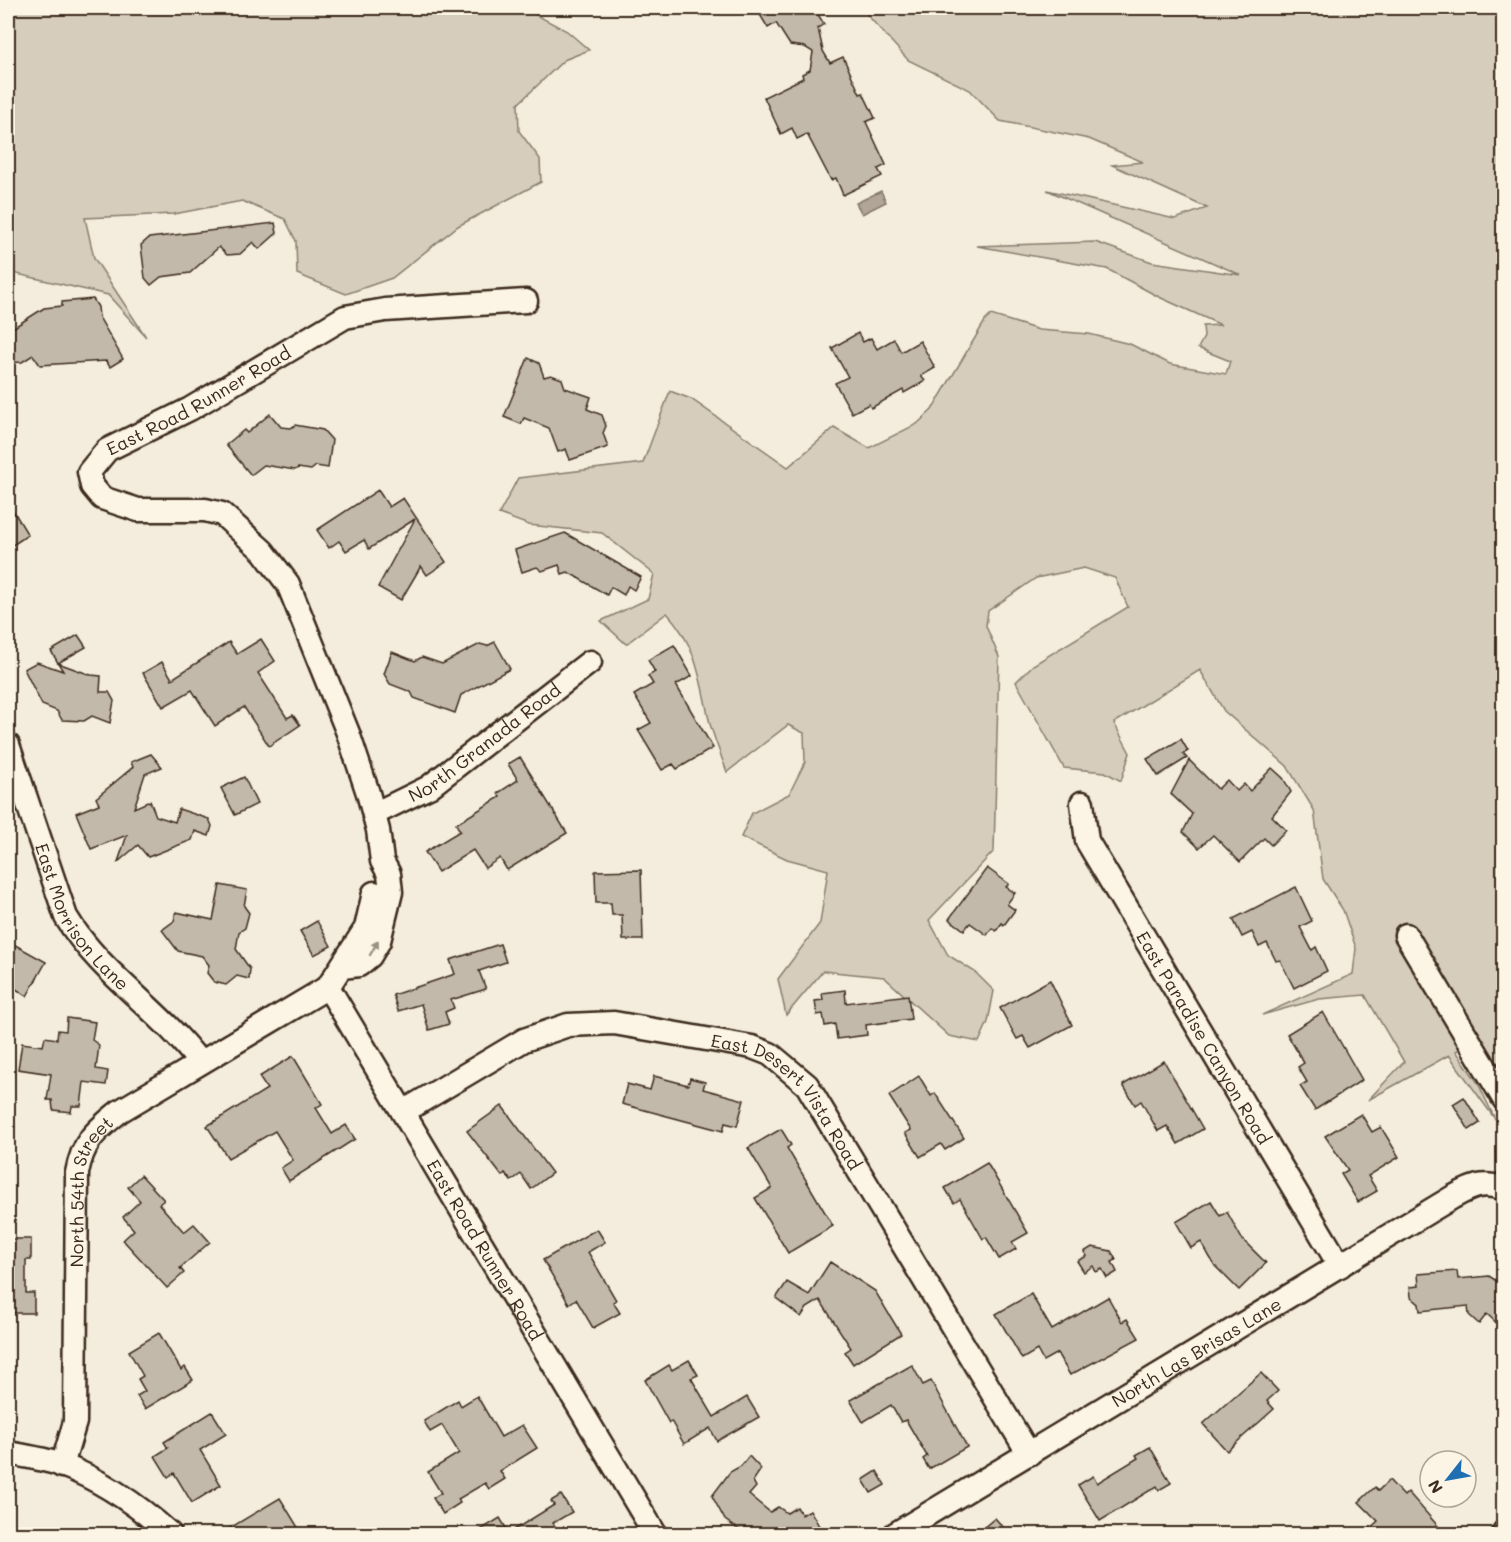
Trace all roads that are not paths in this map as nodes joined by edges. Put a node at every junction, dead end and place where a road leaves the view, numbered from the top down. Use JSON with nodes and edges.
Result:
{"nodes":[{"id":1,"x":526,"y":301,"type":"dead end"},
{"id":2,"x":590,"y":662,"type":"dead end"},
{"id":3,"x":8,"y":745,"type":"edge"},
{"id":4,"x":1082,"y":803,"type":"dead end"},
{"id":5,"x":374,"y":814,"type":"junction"},
{"id":6,"x":1407,"y":935,"type":"dead end"},
{"id":7,"x":328,"y":987,"type":"junction"},
{"id":8,"x":199,"y":1062,"type":"junction"},
{"id":9,"x":1503,"y":1099,"type":"edge"},
{"id":10,"x":403,"y":1112,"type":"junction"},
{"id":11,"x":1503,"y":1189,"type":"edge"},
{"id":12,"x":1341,"y":1266,"type":"junction"},
{"id":13,"x":8,"y":1453,"type":"edge"},
{"id":14,"x":1029,"y":1454,"type":"junction"},
{"id":15,"x":62,"y":1466,"type":"junction"},
{"id":16,"x":170,"y":1534,"type":"edge"},
{"id":17,"x":655,"y":1534,"type":"edge"},
{"id":18,"x":895,"y":1534,"type":"edge"}],
"edges":[{"from":1,"to":5,"type":"street","name":"East Road Runner Road"},
{"from":2,"to":5,"type":"street","name":"North Granada Road"},
{"from":3,"to":8,"type":"street","name":"East Morrison Lane"},
{"from":4,"to":12,"type":"street","name":"East Paradise Canyon Road"},
{"from":5,"to":7,"type":"street","name":"East Road Runner Road"},
{"from":6,"to":9,"type":"street"},
{"from":7,"to":8,"type":"street","name":"North 54th Street"},
{"from":7,"to":10,"type":"street","name":"East Road Runner Road"},
{"from":8,"to":15,"type":"street","name":"North 54th Street"},
{"from":10,"to":14,"type":"street","name":"East Desert Vista Road"},
{"from":10,"to":17,"type":"street","name":"East Road Runner Road"},
{"from":11,"to":12,"type":"street","name":"North Las Brisas Lane"},
{"from":12,"to":14,"type":"street","name":"North Las Brisas Lane"},
{"from":13,"to":15,"type":"street"},
{"from":14,"to":18,"type":"street","name":"North Las Brisas Lane"},
{"from":15,"to":16,"type":"street"}]}
